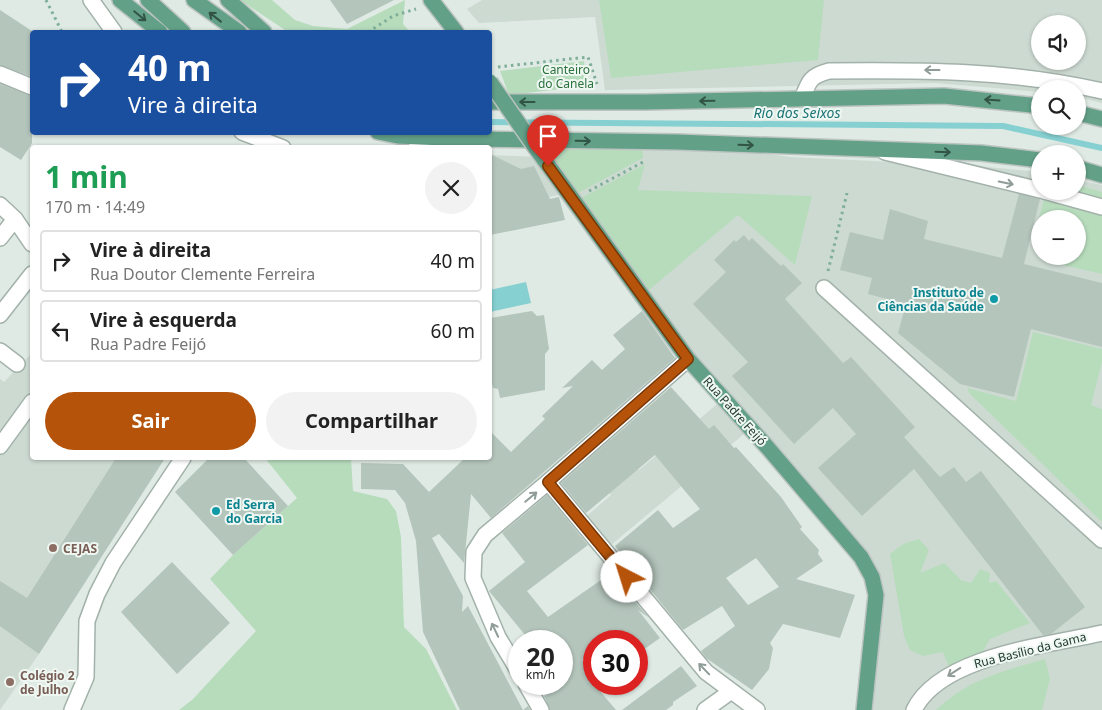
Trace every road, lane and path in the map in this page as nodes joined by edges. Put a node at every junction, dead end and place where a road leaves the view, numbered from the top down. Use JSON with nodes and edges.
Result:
{"nodes":[{"id":1,"x":46,"y":0,"type":"edge"},
{"id":2,"x":92,"y":0,"type":"edge"},
{"id":3,"x":120,"y":0,"type":"edge"},
{"id":4,"x":148,"y":0,"type":"edge"},
{"id":5,"x":194,"y":0,"type":"edge"},
{"id":6,"x":228,"y":0,"type":"edge"},
{"id":7,"x":432,"y":2,"type":"edge"},
{"id":8,"x":61,"y":30,"type":"edge"},
{"id":9,"x":113,"y":30,"type":"edge"},
{"id":10,"x":158,"y":30,"type":"edge"},
{"id":11,"x":181,"y":30,"type":"edge"},
{"id":12,"x":236,"y":30,"type":"edge"},
{"id":13,"x":262,"y":30,"type":"edge"},
{"id":14,"x":371,"y":30,"type":"edge"},
{"id":15,"x":454,"y":30,"type":"edge"},
{"id":16,"x":492,"y":68,"type":"edge"},
{"id":17,"x":0,"y":74,"type":"edge"},
{"id":18,"x":492,"y":85,"type":"edge"},
{"id":19,"x":30,"y":86,"type":"edge"},
{"id":20,"x":1102,"y":91,"type":"edge"},
{"id":21,"x":802,"y":99,"type":"junction"},
{"id":22,"x":492,"y":102,"type":"edge"},
{"id":23,"x":603,"y":102,"type":"junction"},
{"id":24,"x":1031,"y":105,"type":"edge"},
{"id":25,"x":1086,"y":115,"type":"edge"},
{"id":26,"x":1102,"y":119,"type":"edge"},
{"id":27,"x":250,"y":135,"type":"edge"},
{"id":28,"x":393,"y":135,"type":"edge"},
{"id":29,"x":435,"y":138,"type":"junction"},
{"id":30,"x":275,"y":145,"type":"edge"},
{"id":31,"x":422,"y":145,"type":"edge"},
{"id":32,"x":874,"y":150,"type":"junction"},
{"id":33,"x":1031,"y":159,"type":"edge"},
{"id":34,"x":646,"y":160,"type":"dead end"},
{"id":35,"x":1086,"y":170,"type":"edge"},
{"id":36,"x":1102,"y":175,"type":"edge"},
{"id":37,"x":1031,"y":189,"type":"edge"},
{"id":38,"x":847,"y":193,"type":"dead end"},
{"id":39,"x":572,"y":200,"type":"junction"},
{"id":40,"x":1076,"y":200,"type":"edge"},
{"id":41,"x":0,"y":206,"type":"edge"},
{"id":42,"x":1102,"y":207,"type":"edge"},
{"id":43,"x":15,"y":219,"type":"junction"},
{"id":44,"x":0,"y":238,"type":"edge"},
{"id":45,"x":30,"y":241,"type":"edge"},
{"id":46,"x":30,"y":277,"type":"edge"},
{"id":47,"x":824,"y":288,"type":"joint"},
{"id":48,"x":0,"y":315,"type":"edge"},
{"id":49,"x":0,"y":351,"type":"edge"},
{"id":50,"x":688,"y":359,"type":"junction"},
{"id":51,"x":17,"y":364,"type":"dead end"},
{"id":52,"x":30,"y":405,"type":"edge"},
{"id":53,"x":0,"y":446,"type":"edge"},
{"id":54,"x":182,"y":460,"type":"edge"},
{"id":55,"x":548,"y":482,"type":"junction"},
{"id":56,"x":1102,"y":540,"type":"edge"},
{"id":57,"x":1102,"y":632,"type":"edge"},
{"id":58,"x":508,"y":654,"type":"edge"},
{"id":59,"x":730,"y":692,"type":"junction"},
{"id":60,"x":532,"y":695,"type":"edge"},
{"id":61,"x":72,"y":710,"type":"edge"},
{"id":62,"x":541,"y":710,"type":"edge"},
{"id":63,"x":706,"y":710,"type":"edge"},
{"id":64,"x":757,"y":710,"type":"edge"},
{"id":65,"x":864,"y":710,"type":"edge"},
{"id":66,"x":914,"y":710,"type":"edge"}],
"edges":[{"from":1,"to":8,"type":"path"},
{"from":2,"to":9,"type":"street"},
{"from":3,"to":10,"type":"main road","one_way":true},
{"from":4,"to":11,"type":"main road"},
{"from":12,"to":5,"type":"main road","one_way":true},
{"from":6,"to":13,"type":"main road"},
{"from":7,"to":14,"type":"path"},
{"from":7,"to":15,"type":"main road"},
{"from":16,"to":23,"type":"path"},
{"from":17,"to":19,"type":"street"},
{"from":18,"to":39,"type":"main road","name":"Rua Padre Feijó","bridge":true},
{"from":20,"to":21,"type":"street","one_way":true},
{"from":21,"to":23,"type":"main road","one_way":true},
{"from":24,"to":21,"type":"main road","one_way":true},
{"from":23,"to":22,"type":"main road","one_way":true},
{"from":25,"to":26,"type":"main road"},
{"from":27,"to":30,"type":"street"},
{"from":28,"to":29,"type":"main road"},
{"from":29,"to":31,"type":"street"},
{"from":29,"to":32,"type":"main road","one_way":true},
{"from":32,"to":33,"type":"main road","one_way":true},
{"from":32,"to":37,"type":"street","one_way":true},
{"from":34,"to":39,"type":"path"},
{"from":35,"to":36,"type":"main road"},
{"from":38,"to":47,"type":"path"},
{"from":39,"to":50,"type":"main road","name":"Rua Padre Feijó"},
{"from":40,"to":42,"type":"street"},
{"from":41,"to":43,"type":"street"},
{"from":43,"to":44,"type":"street"},
{"from":43,"to":45,"type":"street"},
{"from":46,"to":48,"type":"street"},
{"from":47,"to":56,"type":"street"},
{"from":49,"to":51,"type":"street"},
{"from":50,"to":55,"type":"street"},
{"from":50,"to":65,"type":"main road","name":"Rua Padre Feijó"},
{"from":52,"to":53,"type":"street"},
{"from":54,"to":61,"type":"street"},
{"from":58,"to":55,"type":"street","one_way":true},
{"from":59,"to":55,"type":"street","one_way":true},
{"from":57,"to":66,"type":"street","name":"Rua Basílio da Gama","one_way":true},
{"from":59,"to":63,"type":"street"},
{"from":59,"to":64,"type":"street"},
{"from":60,"to":62,"type":"street"}]}
